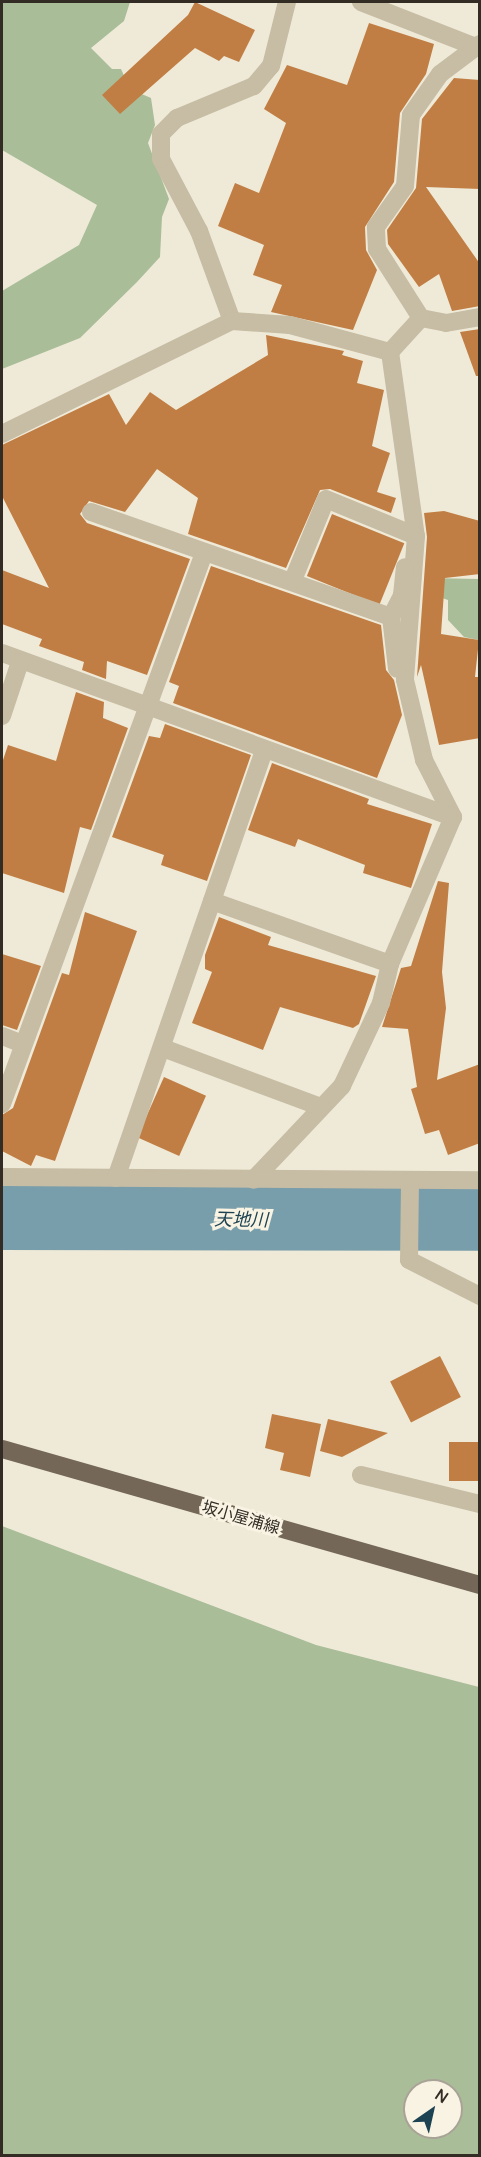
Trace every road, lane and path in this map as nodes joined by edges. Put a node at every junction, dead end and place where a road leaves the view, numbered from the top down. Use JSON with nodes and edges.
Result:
{"nodes":[{"id":1,"x":287,"y":2,"type":"edge"},
{"id":2,"x":361,"y":2,"type":"edge"},
{"id":3,"x":478,"y":46,"type":"edge"},
{"id":4,"x":480,"y":317,"type":"edge"},
{"id":5,"x":421,"y":318,"type":"junction"},
{"id":6,"x":232,"y":321,"type":"junction"},
{"id":7,"x":390,"y":352,"type":"junction"},
{"id":8,"x":2,"y":434,"type":"edge"},
{"id":9,"x":91,"y":512,"type":"dead end"},
{"id":10,"x":412,"y":534,"type":"junction"},
{"id":11,"x":204,"y":553,"type":"junction"},
{"id":12,"x":293,"y":580,"type":"junction"},
{"id":13,"x":391,"y":617,"type":"junction"},
{"id":14,"x":2,"y":653,"type":"edge"},
{"id":15,"x":20,"y":662,"type":"junction"},
{"id":16,"x":405,"y":680,"type":"junction"},
{"id":17,"x":144,"y":706,"type":"junction"},
{"id":18,"x":2,"y":716,"type":"edge"},
{"id":19,"x":264,"y":751,"type":"junction"},
{"id":20,"x":453,"y":817,"type":"junction"},
{"id":21,"x":212,"y":901,"type":"junction"},
{"id":22,"x":390,"y":964,"type":"junction"},
{"id":23,"x":2,"y":1036,"type":"edge"},
{"id":24,"x":20,"y":1043,"type":"junction"},
{"id":25,"x":163,"y":1048,"type":"junction"},
{"id":26,"x":2,"y":1104,"type":"edge"},
{"id":27,"x":321,"y":1107,"type":"junction"},
{"id":28,"x":2,"y":1177,"type":"edge"},
{"id":29,"x":116,"y":1178,"type":"junction"},
{"id":30,"x":253,"y":1179,"type":"junction"},
{"id":31,"x":480,"y":1180,"type":"edge"},
{"id":32,"x":410,"y":1187,"type":"junction"},
{"id":33,"x":480,"y":1296,"type":"edge"},
{"id":34,"x":2,"y":1449,"type":"edge"},
{"id":35,"x":361,"y":1474,"type":"dead end"},
{"id":36,"x":480,"y":1504,"type":"edge"},
{"id":37,"x":480,"y":1585,"type":"edge"}],
"edges":[{"from":1,"to":6,"type":"street"},
{"from":2,"to":3,"type":"street"},
{"from":3,"to":5,"type":"street"},
{"from":4,"to":5,"type":"street"},
{"from":5,"to":7,"type":"street"},
{"from":6,"to":7,"type":"street"},
{"from":6,"to":8,"type":"street"},
{"from":7,"to":10,"type":"street"},
{"from":9,"to":11,"type":"street"},
{"from":10,"to":12,"type":"street"},
{"from":10,"to":13,"type":"street"},
{"from":10,"to":16,"type":"street"},
{"from":11,"to":12,"type":"street"},
{"from":11,"to":17,"type":"street"},
{"from":12,"to":13,"type":"street"},
{"from":13,"to":16,"type":"street"},
{"from":14,"to":15,"type":"street"},
{"from":15,"to":17,"type":"street"},
{"from":15,"to":18,"type":"street"},
{"from":16,"to":20,"type":"street"},
{"from":17,"to":19,"type":"street"},
{"from":17,"to":24,"type":"street"},
{"from":19,"to":20,"type":"street"},
{"from":19,"to":21,"type":"street"},
{"from":20,"to":22,"type":"street"},
{"from":21,"to":22,"type":"street"},
{"from":21,"to":25,"type":"street"},
{"from":22,"to":27,"type":"street"},
{"from":23,"to":24,"type":"street"},
{"from":24,"to":26,"type":"street"},
{"from":25,"to":27,"type":"street"},
{"from":25,"to":29,"type":"street"},
{"from":27,"to":30,"type":"street"},
{"from":28,"to":29,"type":"street"},
{"from":29,"to":30,"type":"street"},
{"from":30,"to":32,"type":"street"},
{"from":31,"to":32,"type":"street"},
{"from":32,"to":33,"type":"street"},
{"from":34,"to":37,"type":"main road","name":"坂小屋浦線"},
{"from":35,"to":36,"type":"street"}]}
